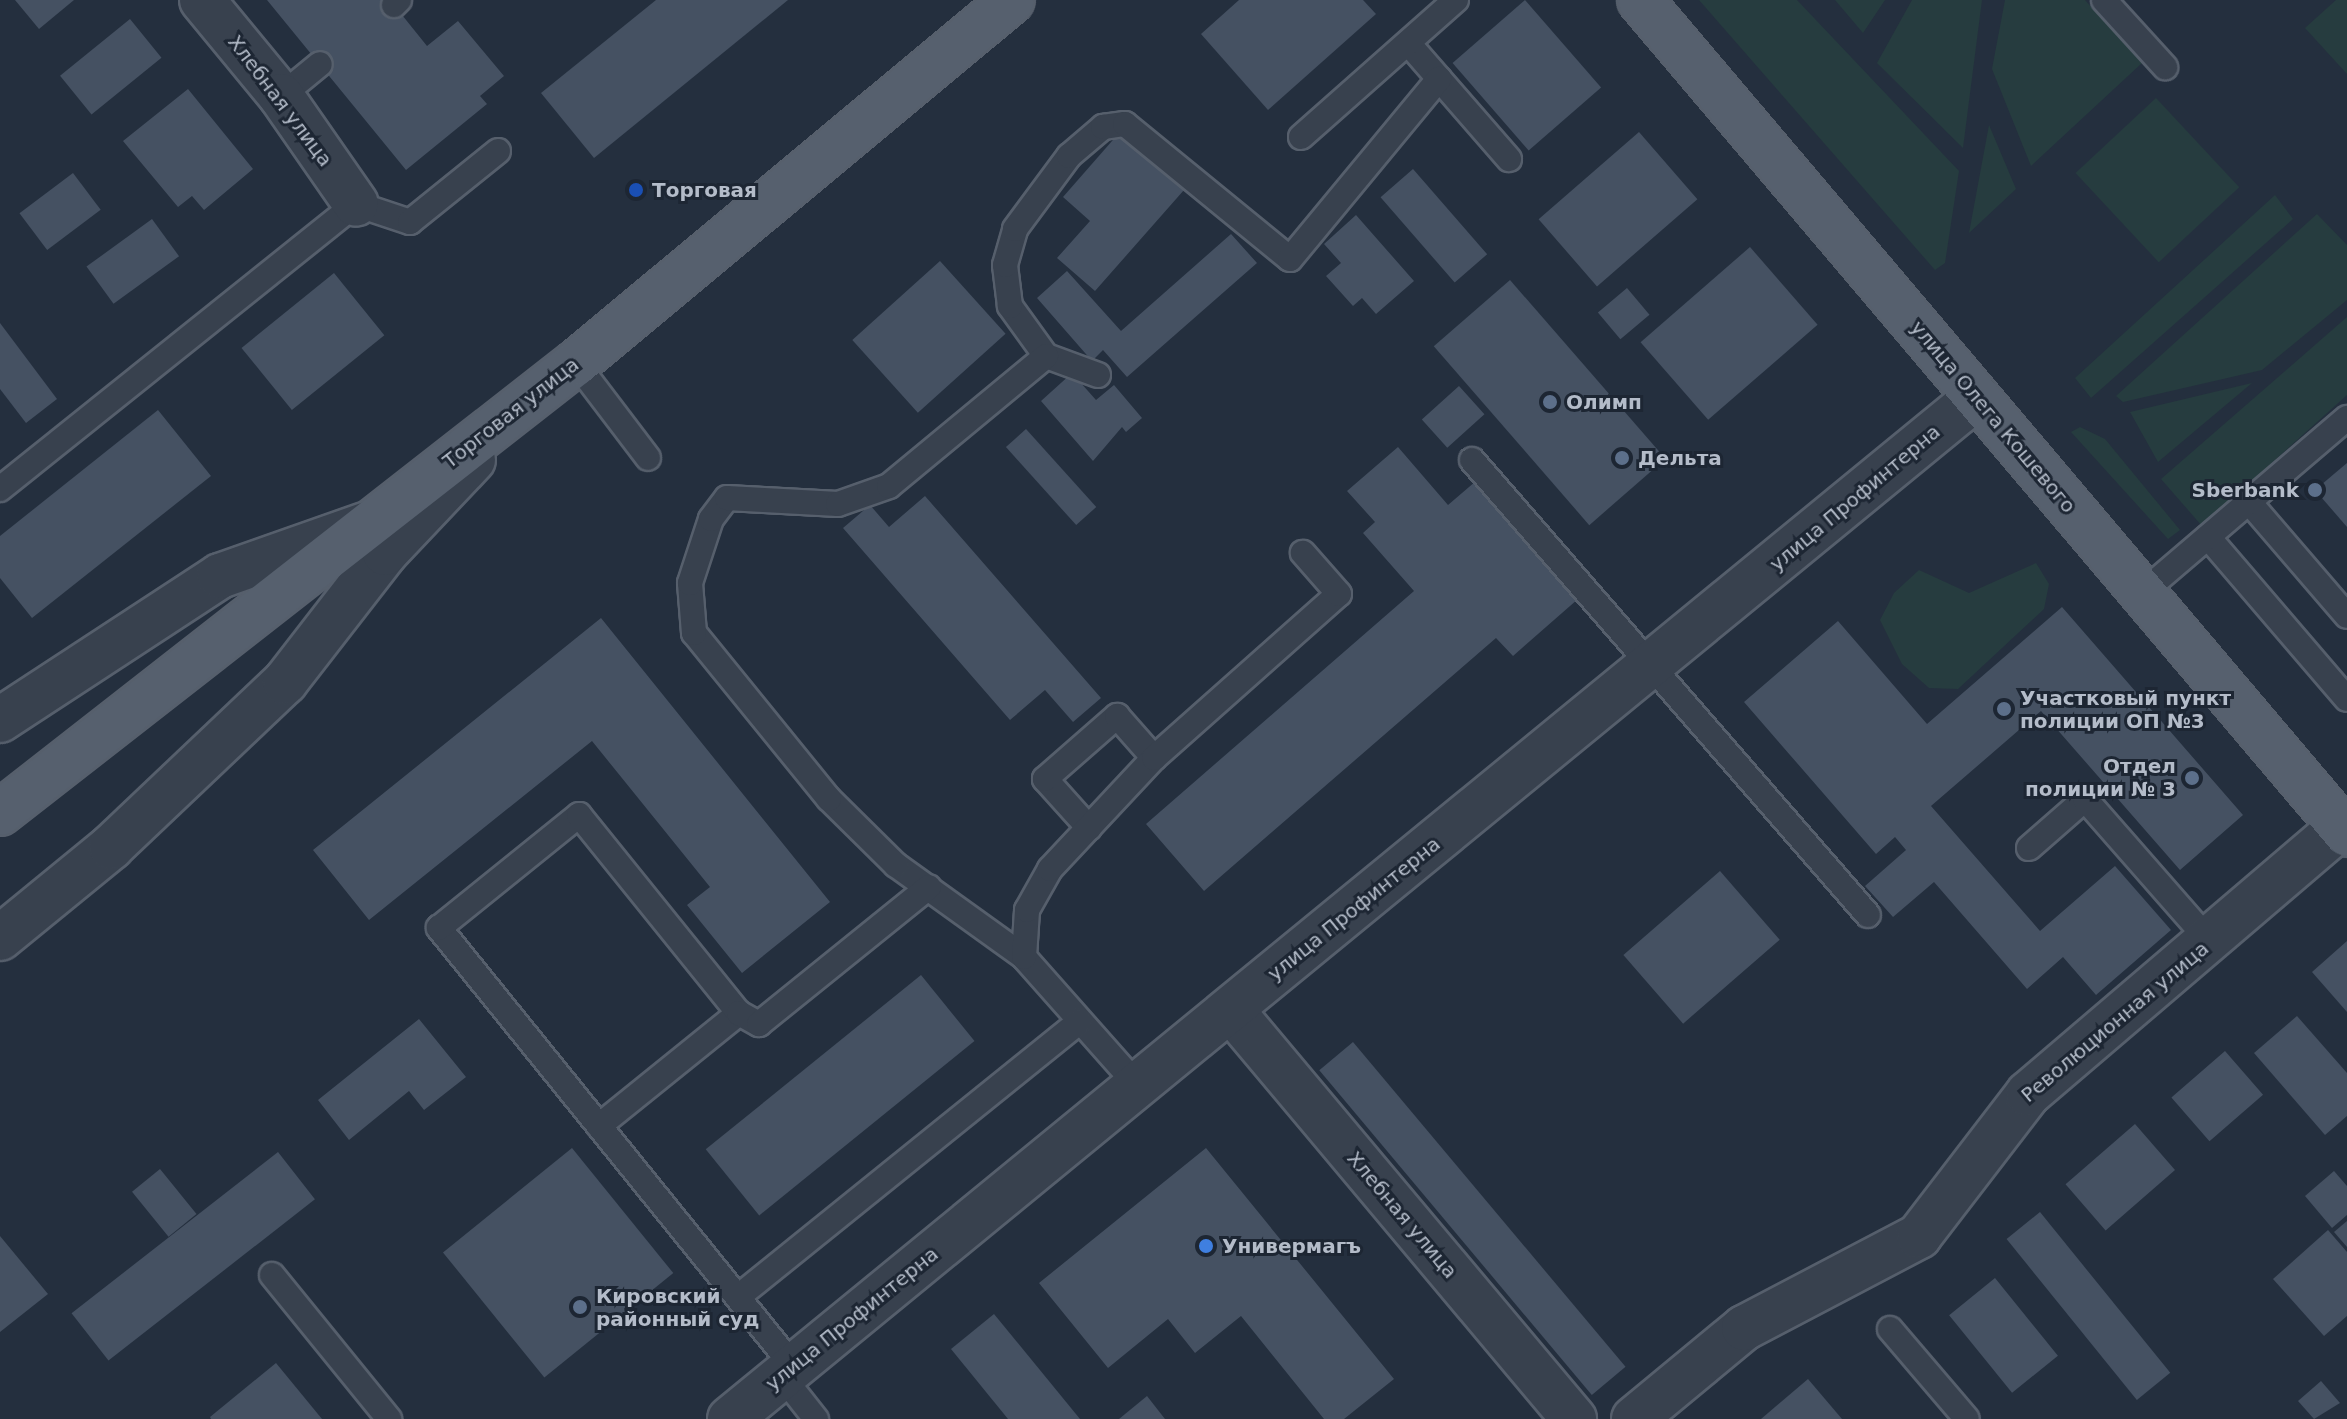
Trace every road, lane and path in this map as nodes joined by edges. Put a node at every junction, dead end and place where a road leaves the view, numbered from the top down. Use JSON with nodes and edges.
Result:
{"nodes":[{"id":1,"x":202,"y":0,"type":"edge"},
{"id":2,"x":1012,"y":0,"type":"edge"},
{"id":3,"x":1456,"y":0,"type":"edge"},
{"id":4,"x":1640,"y":0,"type":"edge"},
{"id":5,"x":2104,"y":0,"type":"edge"},
{"id":6,"x":1408,"y":43,"type":"junction"},
{"id":7,"x":320,"y":64,"type":"dead end"},
{"id":8,"x":2165,"y":67,"type":"dead end"},
{"id":9,"x":1439,"y":79,"type":"junction"},
{"id":10,"x":281,"y":96,"type":"junction"},
{"id":11,"x":1301,"y":137,"type":"dead end"},
{"id":12,"x":498,"y":151,"type":"dead end"},
{"id":13,"x":1509,"y":159,"type":"dead end"},
{"id":14,"x":356,"y":204,"type":"junction"},
{"id":15,"x":1046,"y":356,"type":"junction"},
{"id":16,"x":576,"y":363,"type":"junction"},
{"id":17,"x":1098,"y":375,"type":"dead end"},
{"id":18,"x":533,"y":396,"type":"junction"},
{"id":19,"x":1977,"y":397,"type":"junction"},
{"id":20,"x":2347,"y":418,"type":"edge"},
{"id":21,"x":648,"y":458,"type":"dead end"},
{"id":22,"x":1472,"y":460,"type":"dead end"},
{"id":23,"x":0,"y":489,"type":"edge"},
{"id":24,"x":2249,"y":502,"type":"junction"},
{"id":25,"x":371,"y":522,"type":"junction"},
{"id":26,"x":2208,"y":537,"type":"junction"},
{"id":27,"x":1303,"y":553,"type":"dead end"},
{"id":28,"x":2142,"y":593,"type":"junction"},
{"id":29,"x":2347,"y":616,"type":"edge"},
{"id":30,"x":1652,"y":666,"type":"junction"},
{"id":31,"x":2347,"y":699,"type":"edge"},
{"id":32,"x":1,"y":719,"type":"edge"},
{"id":33,"x":1154,"y":758,"type":"junction"},
{"id":34,"x":0,"y":813,"type":"edge"},
{"id":35,"x":1089,"y":828,"type":"junction"},
{"id":36,"x":2344,"y":830,"type":"edge"},
{"id":37,"x":2029,"y":848,"type":"dead end"},
{"id":38,"x":929,"y":887,"type":"junction"},
{"id":39,"x":1868,"y":915,"type":"dead end"},
{"id":40,"x":0,"y":938,"type":"edge"},
{"id":41,"x":2210,"y":942,"type":"junction"},
{"id":42,"x":1024,"y":957,"type":"junction"},
{"id":43,"x":1231,"y":1010,"type":"junction"},
{"id":44,"x":739,"y":1013,"type":"junction"},
{"id":45,"x":1080,"y":1021,"type":"junction"},
{"id":46,"x":1138,"y":1086,"type":"junction"},
{"id":47,"x":599,"y":1126,"type":"junction"},
{"id":48,"x":272,"y":1275,"type":"dead end"},
{"id":49,"x":738,"y":1297,"type":"junction"},
{"id":50,"x":1890,"y":1329,"type":"dead end"},
{"id":51,"x":788,"y":1371,"type":"junction"},
{"id":52,"x":389,"y":1419,"type":"edge"},
{"id":53,"x":730,"y":1419,"type":"edge"},
{"id":54,"x":816,"y":1419,"type":"edge"},
{"id":55,"x":1574,"y":1419,"type":"edge"},
{"id":56,"x":1634,"y":1419,"type":"edge"},
{"id":57,"x":1967,"y":1419,"type":"edge"}],
"edges":[{"from":1,"to":10,"type":"street","name":"Хлебная улица"},
{"from":2,"to":16,"type":"main road","name":"Торговая улица"},
{"from":3,"to":6,"type":"lane"},
{"from":4,"to":19,"type":"main road","name":"улица Олега Кошевого"},
{"from":5,"to":8,"type":"lane"},
{"from":6,"to":9,"type":"lane"},
{"from":6,"to":11,"type":"lane"},
{"from":7,"to":10,"type":"lane"},
{"from":9,"to":13,"type":"lane"},
{"from":9,"to":15,"type":"lane"},
{"from":10,"to":14,"type":"street","name":"Хлебная улица"},
{"from":12,"to":14,"type":"lane"},
{"from":14,"to":23,"type":"lane"},
{"from":15,"to":17,"type":"lane"},
{"from":15,"to":38,"type":"lane"},
{"from":16,"to":18,"type":"main road","name":"Торговая улица"},
{"from":16,"to":21,"type":"lane"},
{"from":18,"to":25,"type":"main road","name":"Торговая улица"},
{"from":18,"to":40,"type":"street"},
{"from":19,"to":28,"type":"main road","name":"улица Олега Кошевого"},
{"from":19,"to":30,"type":"street","name":"улица Профинтерна"},
{"from":20,"to":24,"type":"lane"},
{"from":22,"to":30,"type":"lane"},
{"from":24,"to":26,"type":"lane"},
{"from":24,"to":29,"type":"lane"},
{"from":25,"to":32,"type":"street"},
{"from":25,"to":34,"type":"main road","name":"Торговая улица"},
{"from":26,"to":28,"type":"lane"},
{"from":26,"to":31,"type":"lane"},
{"from":27,"to":33,"type":"lane"},
{"from":28,"to":36,"type":"main road","name":"улица Олега Кошевого"},
{"from":30,"to":39,"type":"lane"},
{"from":30,"to":43,"type":"street","name":"улица Профинтерна"},
{"from":33,"to":35,"type":"lane"},
{"from":33,"to":35,"type":"lane"},
{"from":35,"to":42,"type":"lane"},
{"from":36,"to":41,"type":"street","name":"Революционная улица"},
{"from":37,"to":41,"type":"lane"},
{"from":38,"to":42,"type":"lane"},
{"from":38,"to":44,"type":"lane"},
{"from":41,"to":56,"type":"street","name":"Революционная улица"},
{"from":42,"to":45,"type":"lane"},
{"from":43,"to":46,"type":"street","name":"улица Профинтерна"},
{"from":43,"to":55,"type":"street","name":"Хлебная улица"},
{"from":44,"to":47,"type":"lane"},
{"from":44,"to":47,"type":"lane"},
{"from":45,"to":46,"type":"lane"},
{"from":45,"to":49,"type":"lane"},
{"from":46,"to":51,"type":"street","name":"улица Профинтерна"},
{"from":47,"to":49,"type":"lane"},
{"from":48,"to":52,"type":"lane"},
{"from":49,"to":51,"type":"lane"},
{"from":50,"to":57,"type":"lane"},
{"from":51,"to":53,"type":"street","name":"улица Профинтерна"},
{"from":51,"to":54,"type":"lane"}]}
